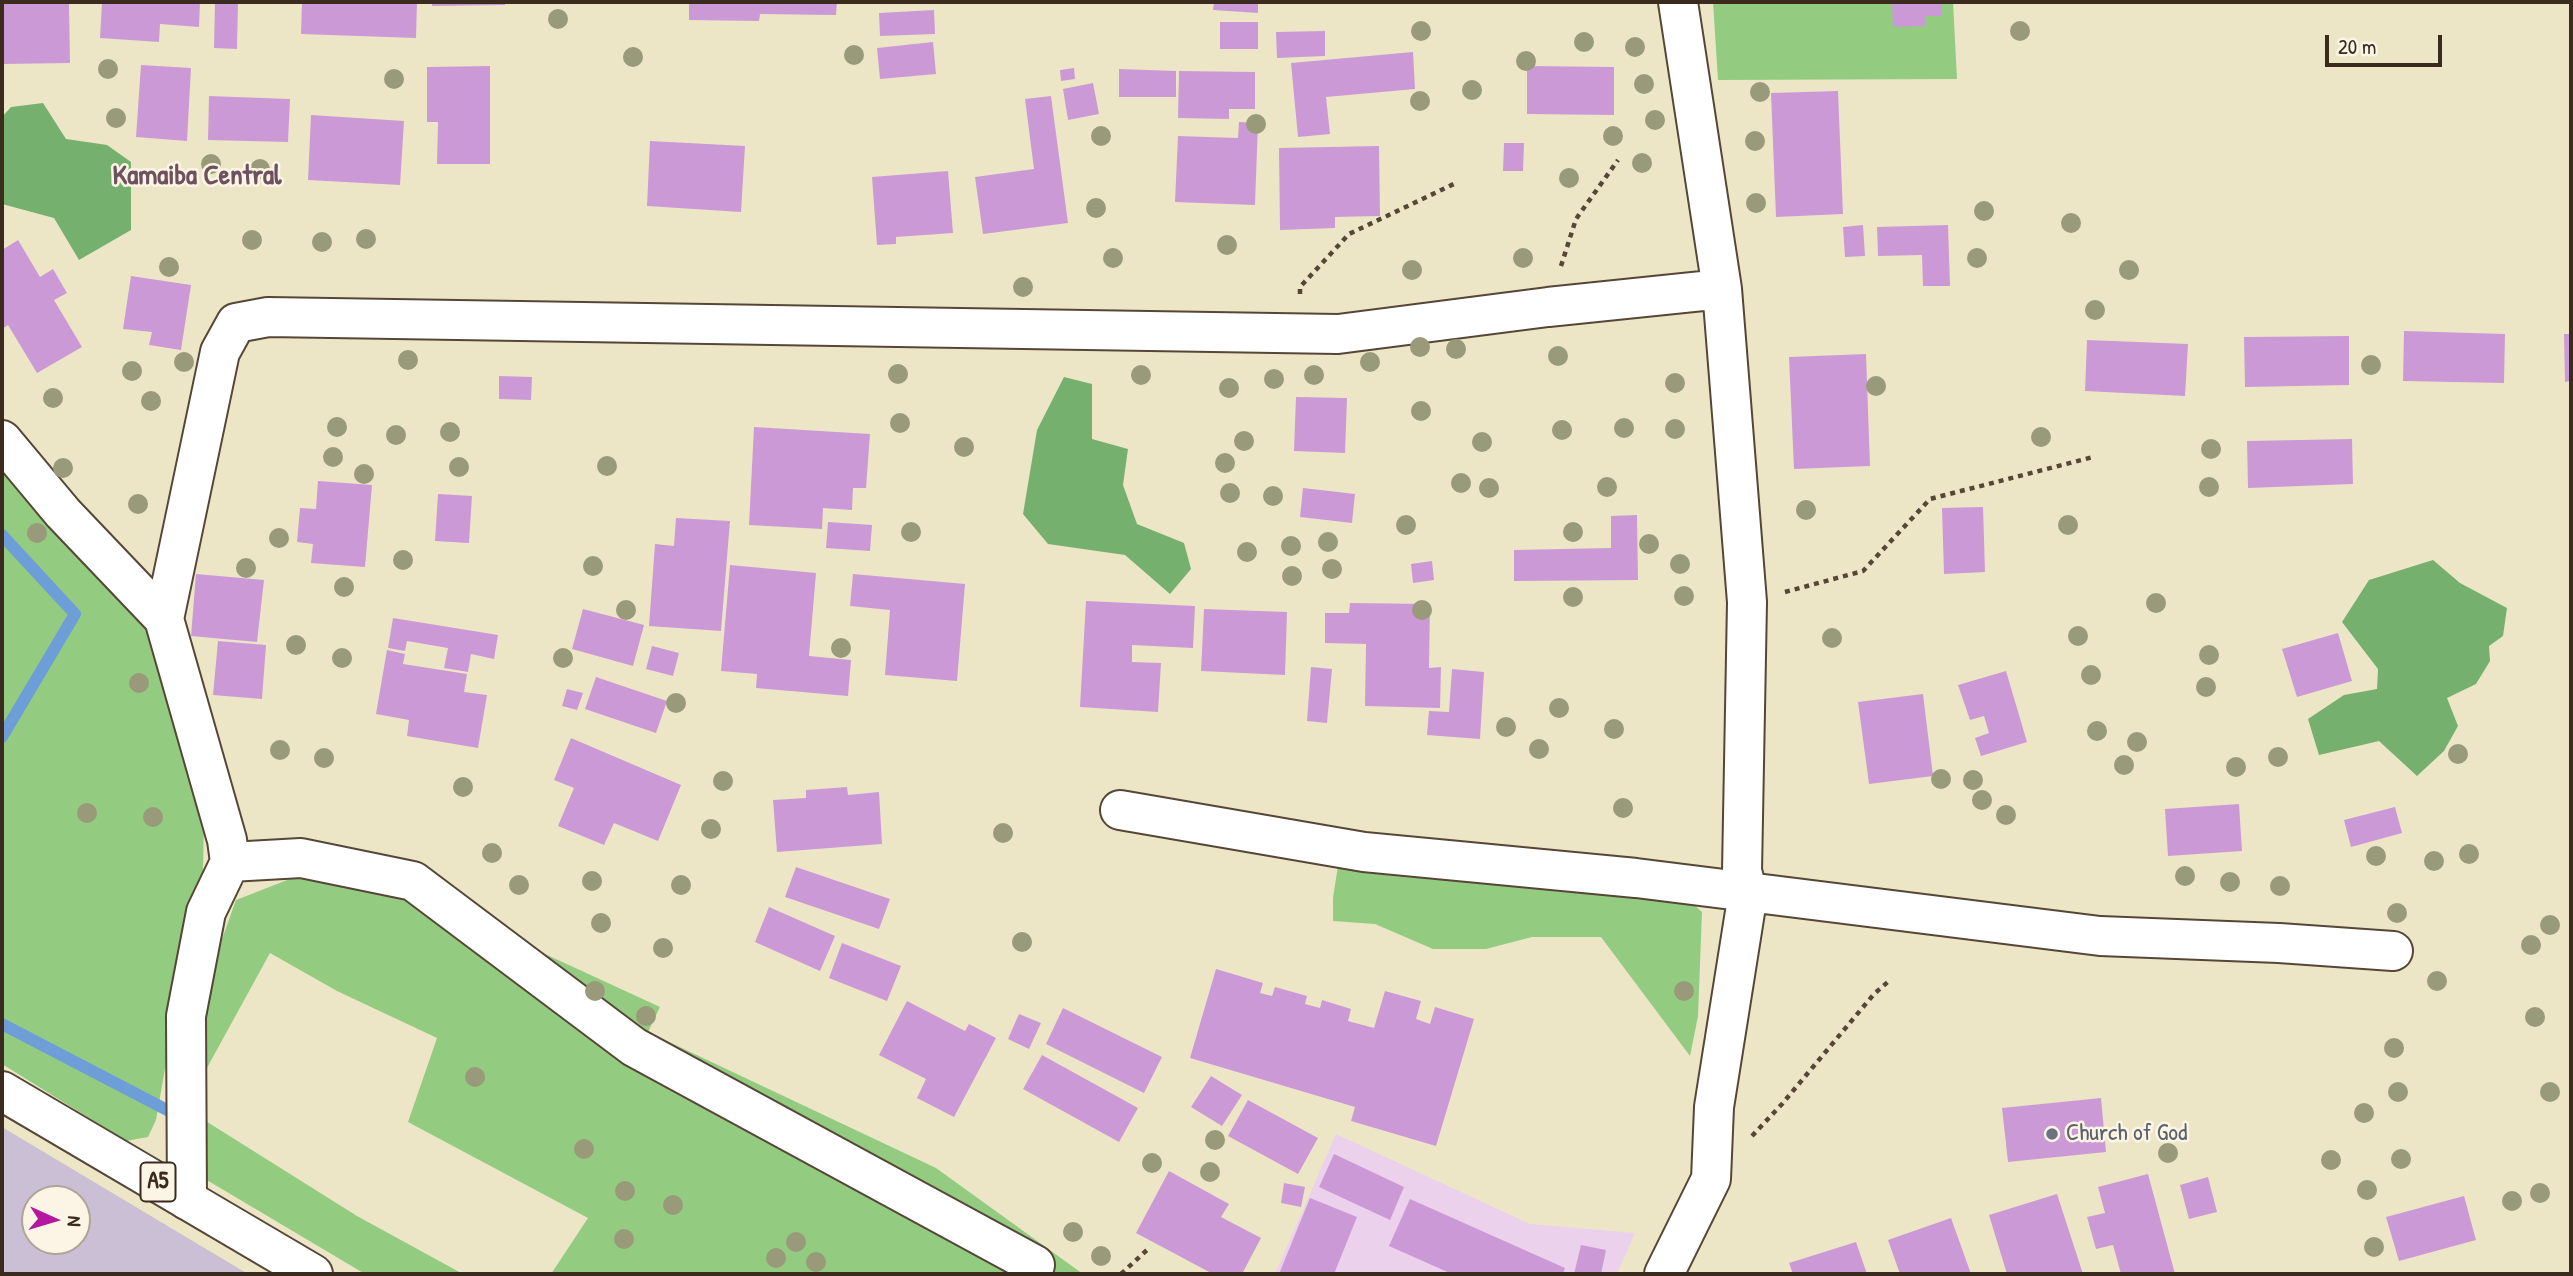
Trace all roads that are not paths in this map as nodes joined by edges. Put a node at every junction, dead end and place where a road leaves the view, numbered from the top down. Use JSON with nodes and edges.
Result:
{"nodes":[{"id":1,"x":1678,"y":2,"type":"edge"},
{"id":2,"x":1722,"y":289,"type":"junction"},
{"id":3,"x":2,"y":440,"type":"edge"},
{"id":4,"x":164,"y":618,"type":"junction"},
{"id":5,"x":1120,"y":810,"type":"dead end"},
{"id":6,"x":230,"y":862,"type":"junction"},
{"id":7,"x":1748,"y":893,"type":"junction"},
{"id":8,"x":2393,"y":951,"type":"dead end"},
{"id":9,"x":2,"y":1091,"type":"edge"},
{"id":10,"x":187,"y":1200,"type":"junction"},
{"id":11,"x":1035,"y":1265,"type":"dead end"},
{"id":12,"x":313,"y":1274,"type":"edge"},
{"id":13,"x":1664,"y":1274,"type":"edge"}],
"edges":[{"from":1,"to":2,"type":"main road"},
{"from":2,"to":4,"type":"main road"},
{"from":2,"to":7,"type":"main road"},
{"from":3,"to":4,"type":"main road"},
{"from":4,"to":6,"type":"main road"},
{"from":5,"to":7,"type":"main road"},
{"from":6,"to":10,"type":"main road"},
{"from":6,"to":11,"type":"main road"},
{"from":7,"to":8,"type":"main road"},
{"from":7,"to":13,"type":"main road"},
{"from":9,"to":10,"type":"main road","number":"A5"},
{"from":10,"to":12,"type":"main road","number":"A5"}]}
